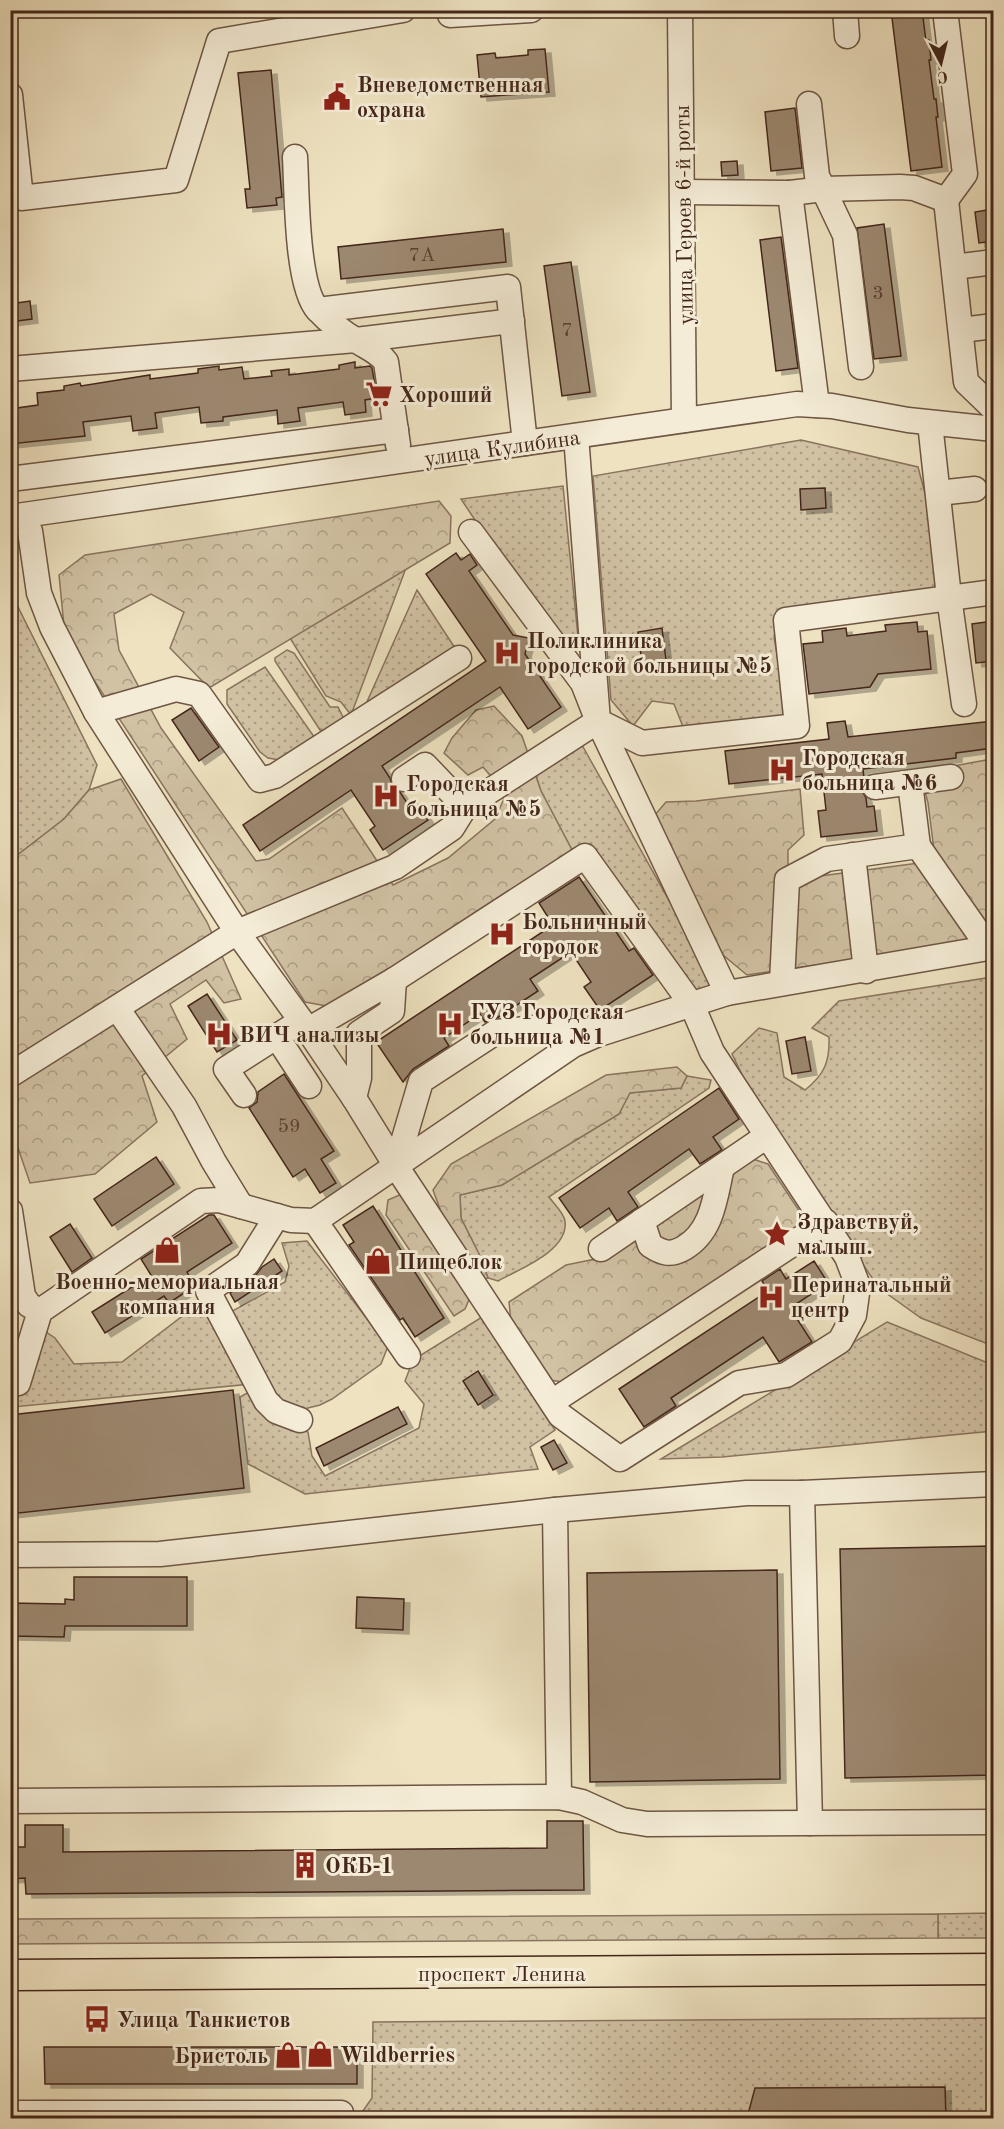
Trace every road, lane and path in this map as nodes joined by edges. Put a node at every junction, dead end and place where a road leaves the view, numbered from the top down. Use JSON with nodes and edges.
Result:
{"nodes":[{"id":1,"x":403,"y":10,"type":"edge"},
{"id":2,"x":531,"y":10,"type":"edge"},
{"id":3,"x":680,"y":10,"type":"edge"},
{"id":4,"x":845,"y":10,"type":"edge"},
{"id":5,"x":945,"y":10,"type":"edge"},
{"id":6,"x":450,"y":15,"type":"dead end"},
{"id":7,"x":847,"y":36,"type":"dead end"},
{"id":8,"x":10,"y":95,"type":"edge"},
{"id":9,"x":809,"y":104,"type":"dead end"},
{"id":10,"x":295,"y":157,"type":"dead end"},
{"id":11,"x":824,"y":189,"type":"junction"},
{"id":12,"x":683,"y":192,"type":"junction"},
{"id":13,"x":790,"y":193,"type":"junction"},
{"id":14,"x":946,"y":200,"type":"junction"},
{"id":15,"x":993,"y":262,"type":"edge"},
{"id":16,"x":954,"y":267,"type":"junction"},
{"id":17,"x":318,"y":310,"type":"junction"},
{"id":18,"x":512,"y":321,"type":"junction"},
{"id":19,"x":993,"y":326,"type":"edge"},
{"id":20,"x":962,"y":330,"type":"junction"},
{"id":21,"x":356,"y":340,"type":"junction"},
{"id":22,"x":861,"y":367,"type":"dead end"},
{"id":23,"x":10,"y":369,"type":"edge"},
{"id":24,"x":817,"y":405,"type":"junction"},
{"id":25,"x":993,"y":409,"type":"edge"},
{"id":26,"x":684,"y":420,"type":"junction"},
{"id":27,"x":930,"y":423,"type":"junction"},
{"id":28,"x":993,"y":429,"type":"edge"},
{"id":29,"x":396,"y":430,"type":"junction"},
{"id":30,"x":576,"y":436,"type":"junction"},
{"id":31,"x":525,"y":443,"type":"junction"},
{"id":32,"x":401,"y":462,"type":"junction"},
{"id":33,"x":10,"y":478,"type":"edge"},
{"id":34,"x":975,"y":489,"type":"dead end"},
{"id":35,"x":938,"y":493,"type":"junction"},
{"id":36,"x":60,"y":511,"type":"junction"},
{"id":37,"x":10,"y":517,"type":"edge"},
{"id":38,"x":30,"y":531,"type":"junction"},
{"id":39,"x":471,"y":532,"type":"dead end"},
{"id":40,"x":10,"y":547,"type":"edge"},
{"id":41,"x":993,"y":592,"type":"edge"},
{"id":42,"x":949,"y":597,"type":"junction"},
{"id":43,"x":459,"y":658,"type":"dead end"},
{"id":44,"x":964,"y":704,"type":"dead end"},
{"id":45,"x":96,"y":712,"type":"junction"},
{"id":46,"x":598,"y":721,"type":"junction"},
{"id":47,"x":951,"y":777,"type":"dead end"},
{"id":48,"x":404,"y":778,"type":"dead end"},
{"id":49,"x":910,"y":783,"type":"junction"},
{"id":50,"x":875,"y":787,"type":"dead end"},
{"id":51,"x":465,"y":807,"type":"junction"},
{"id":52,"x":918,"y":846,"type":"junction"},
{"id":53,"x":853,"y":855,"type":"junction"},
{"id":54,"x":237,"y":932,"type":"junction"},
{"id":55,"x":991,"y":948,"type":"edge"},
{"id":56,"x":866,"y":970,"type":"junction"},
{"id":57,"x":394,"y":980,"type":"junction"},
{"id":58,"x":782,"y":984,"type":"junction"},
{"id":59,"x":727,"y":993,"type":"junction"},
{"id":60,"x":692,"y":1005,"type":"junction"},
{"id":61,"x":117,"y":1008,"type":"junction"},
{"id":62,"x":305,"y":1025,"type":"junction"},
{"id":63,"x":359,"y":1033,"type":"junction"},
{"id":64,"x":596,"y":1035,"type":"junction"},
{"id":65,"x":277,"y":1037,"type":"junction"},
{"id":66,"x":10,"y":1075,"type":"edge"},
{"id":67,"x":309,"y":1086,"type":"dead end"},
{"id":68,"x":244,"y":1095,"type":"dead end"},
{"id":69,"x":354,"y":1098,"type":"junction"},
{"id":70,"x":767,"y":1136,"type":"junction"},
{"id":71,"x":396,"y":1166,"type":"junction"},
{"id":72,"x":722,"y":1167,"type":"junction"},
{"id":73,"x":241,"y":1206,"type":"junction"},
{"id":74,"x":10,"y":1211,"type":"edge"},
{"id":75,"x":277,"y":1216,"type":"junction"},
{"id":76,"x":315,"y":1221,"type":"junction"},
{"id":77,"x":642,"y":1221,"type":"junction"},
{"id":78,"x":826,"y":1222,"type":"junction"},
{"id":79,"x":601,"y":1249,"type":"dead end"},
{"id":80,"x":40,"y":1311,"type":"junction"},
{"id":81,"x":408,"y":1356,"type":"dead end"},
{"id":82,"x":10,"y":1384,"type":"edge"},
{"id":83,"x":552,"y":1402,"type":"junction"},
{"id":84,"x":300,"y":1420,"type":"dead end"},
{"id":85,"x":993,"y":1484,"type":"edge"},
{"id":86,"x":802,"y":1493,"type":"junction"},
{"id":87,"x":555,"y":1510,"type":"junction"},
{"id":88,"x":10,"y":1556,"type":"edge"},
{"id":89,"x":559,"y":1797,"type":"junction"},
{"id":90,"x":10,"y":1801,"type":"edge"},
{"id":91,"x":993,"y":1822,"type":"edge"},
{"id":92,"x":810,"y":1823,"type":"junction"},
{"id":93,"x":993,"y":1969,"type":"edge"},
{"id":94,"x":10,"y":1975,"type":"edge"},
{"id":95,"x":10,"y":2113,"type":"edge"},
{"id":96,"x":341,"y":2113,"type":"dead end"},
{"id":97,"x":94,"y":2115,"type":"edge"},
{"id":98,"x":292,"y":2116,"type":"edge"}],
"edges":[{"from":1,"to":8,"type":"street"},
{"from":2,"to":6,"type":"street"},
{"from":3,"to":12,"type":"street","name":"улица Героев 6-й роты"},
{"from":4,"to":7,"type":"street"},
{"from":5,"to":14,"type":"street"},
{"from":9,"to":11,"type":"street"},
{"from":10,"to":17,"type":"street"},
{"from":11,"to":13,"type":"street"},
{"from":11,"to":14,"type":"street"},
{"from":11,"to":22,"type":"street"},
{"from":12,"to":13,"type":"street"},
{"from":12,"to":26,"type":"street","name":"улица Героев 6-й роты"},
{"from":13,"to":24,"type":"street"},
{"from":14,"to":16,"type":"street"},
{"from":15,"to":16,"type":"street"},
{"from":16,"to":20,"type":"street"},
{"from":17,"to":18,"type":"street"},
{"from":17,"to":21,"type":"street"},
{"from":18,"to":21,"type":"street"},
{"from":18,"to":31,"type":"street"},
{"from":19,"to":20,"type":"street"},
{"from":20,"to":25,"type":"street"},
{"from":21,"to":23,"type":"street"},
{"from":21,"to":29,"type":"street"},
{"from":24,"to":26,"type":"street","name":"улица Кулибина"},
{"from":24,"to":27,"type":"street","name":"улица Кулибина"},
{"from":26,"to":30,"type":"street","name":"улица Кулибина"},
{"from":27,"to":28,"type":"street","name":"улица Кулибина"},
{"from":27,"to":35,"type":"street"},
{"from":29,"to":32,"type":"street"},
{"from":29,"to":33,"type":"street"},
{"from":30,"to":31,"type":"street","name":"улица Кулибина"},
{"from":30,"to":46,"type":"street"},
{"from":31,"to":32,"type":"street","name":"улица Кулибина"},
{"from":32,"to":36,"type":"street","name":"улица Кулибина"},
{"from":34,"to":35,"type":"street"},
{"from":35,"to":42,"type":"street"},
{"from":36,"to":37,"type":"street","name":"улица Кулибина"},
{"from":36,"to":38,"type":"street"},
{"from":38,"to":40,"type":"street"},
{"from":38,"to":45,"type":"street"},
{"from":39,"to":46,"type":"street"},
{"from":41,"to":42,"type":"street"},
{"from":42,"to":44,"type":"street"},
{"from":42,"to":46,"type":"street"},
{"from":43,"to":45,"type":"street"},
{"from":45,"to":54,"type":"street"},
{"from":46,"to":51,"type":"street"},
{"from":46,"to":59,"type":"street"},
{"from":47,"to":49,"type":"street"},
{"from":48,"to":51,"type":"street"},
{"from":49,"to":50,"type":"street"},
{"from":49,"to":52,"type":"street"},
{"from":51,"to":54,"type":"street"},
{"from":52,"to":53,"type":"street"},
{"from":52,"to":55,"type":"street"},
{"from":53,"to":56,"type":"street"},
{"from":53,"to":58,"type":"street"},
{"from":54,"to":61,"type":"street"},
{"from":54,"to":62,"type":"street"},
{"from":55,"to":56,"type":"street"},
{"from":56,"to":58,"type":"street"},
{"from":57,"to":60,"type":"street"},
{"from":57,"to":62,"type":"street"},
{"from":57,"to":63,"type":"street"},
{"from":58,"to":59,"type":"street"},
{"from":59,"to":60,"type":"street"},
{"from":60,"to":64,"type":"street"},
{"from":60,"to":70,"type":"street"},
{"from":61,"to":66,"type":"street"},
{"from":61,"to":73,"type":"street"},
{"from":62,"to":63,"type":"street"},
{"from":62,"to":65,"type":"street"},
{"from":62,"to":69,"type":"street"},
{"from":63,"to":69,"type":"street"},
{"from":64,"to":71,"type":"street"},
{"from":64,"to":71,"type":"street"},
{"from":65,"to":67,"type":"street"},
{"from":65,"to":68,"type":"street"},
{"from":69,"to":71,"type":"street"},
{"from":70,"to":72,"type":"street"},
{"from":70,"to":78,"type":"street"},
{"from":71,"to":76,"type":"street"},
{"from":71,"to":83,"type":"street"},
{"from":72,"to":77,"type":"street"},
{"from":72,"to":77,"type":"street"},
{"from":73,"to":75,"type":"street"},
{"from":73,"to":80,"type":"street"},
{"from":74,"to":80,"type":"street"},
{"from":75,"to":76,"type":"street"},
{"from":75,"to":84,"type":"street"},
{"from":76,"to":81,"type":"street"},
{"from":77,"to":79,"type":"street"},
{"from":78,"to":83,"type":"street"},
{"from":78,"to":83,"type":"street"},
{"from":80,"to":82,"type":"street"},
{"from":85,"to":86,"type":"street"},
{"from":86,"to":87,"type":"street"},
{"from":86,"to":92,"type":"street"},
{"from":87,"to":88,"type":"street"},
{"from":87,"to":89,"type":"street"},
{"from":89,"to":90,"type":"street"},
{"from":89,"to":92,"type":"street"},
{"from":91,"to":92,"type":"street"},
{"from":93,"to":94,"type":"main road","name":"проспект Ленина"},
{"from":95,"to":97,"type":"street"},
{"from":96,"to":98,"type":"street"},
{"from":97,"to":98,"type":"street"}]}
